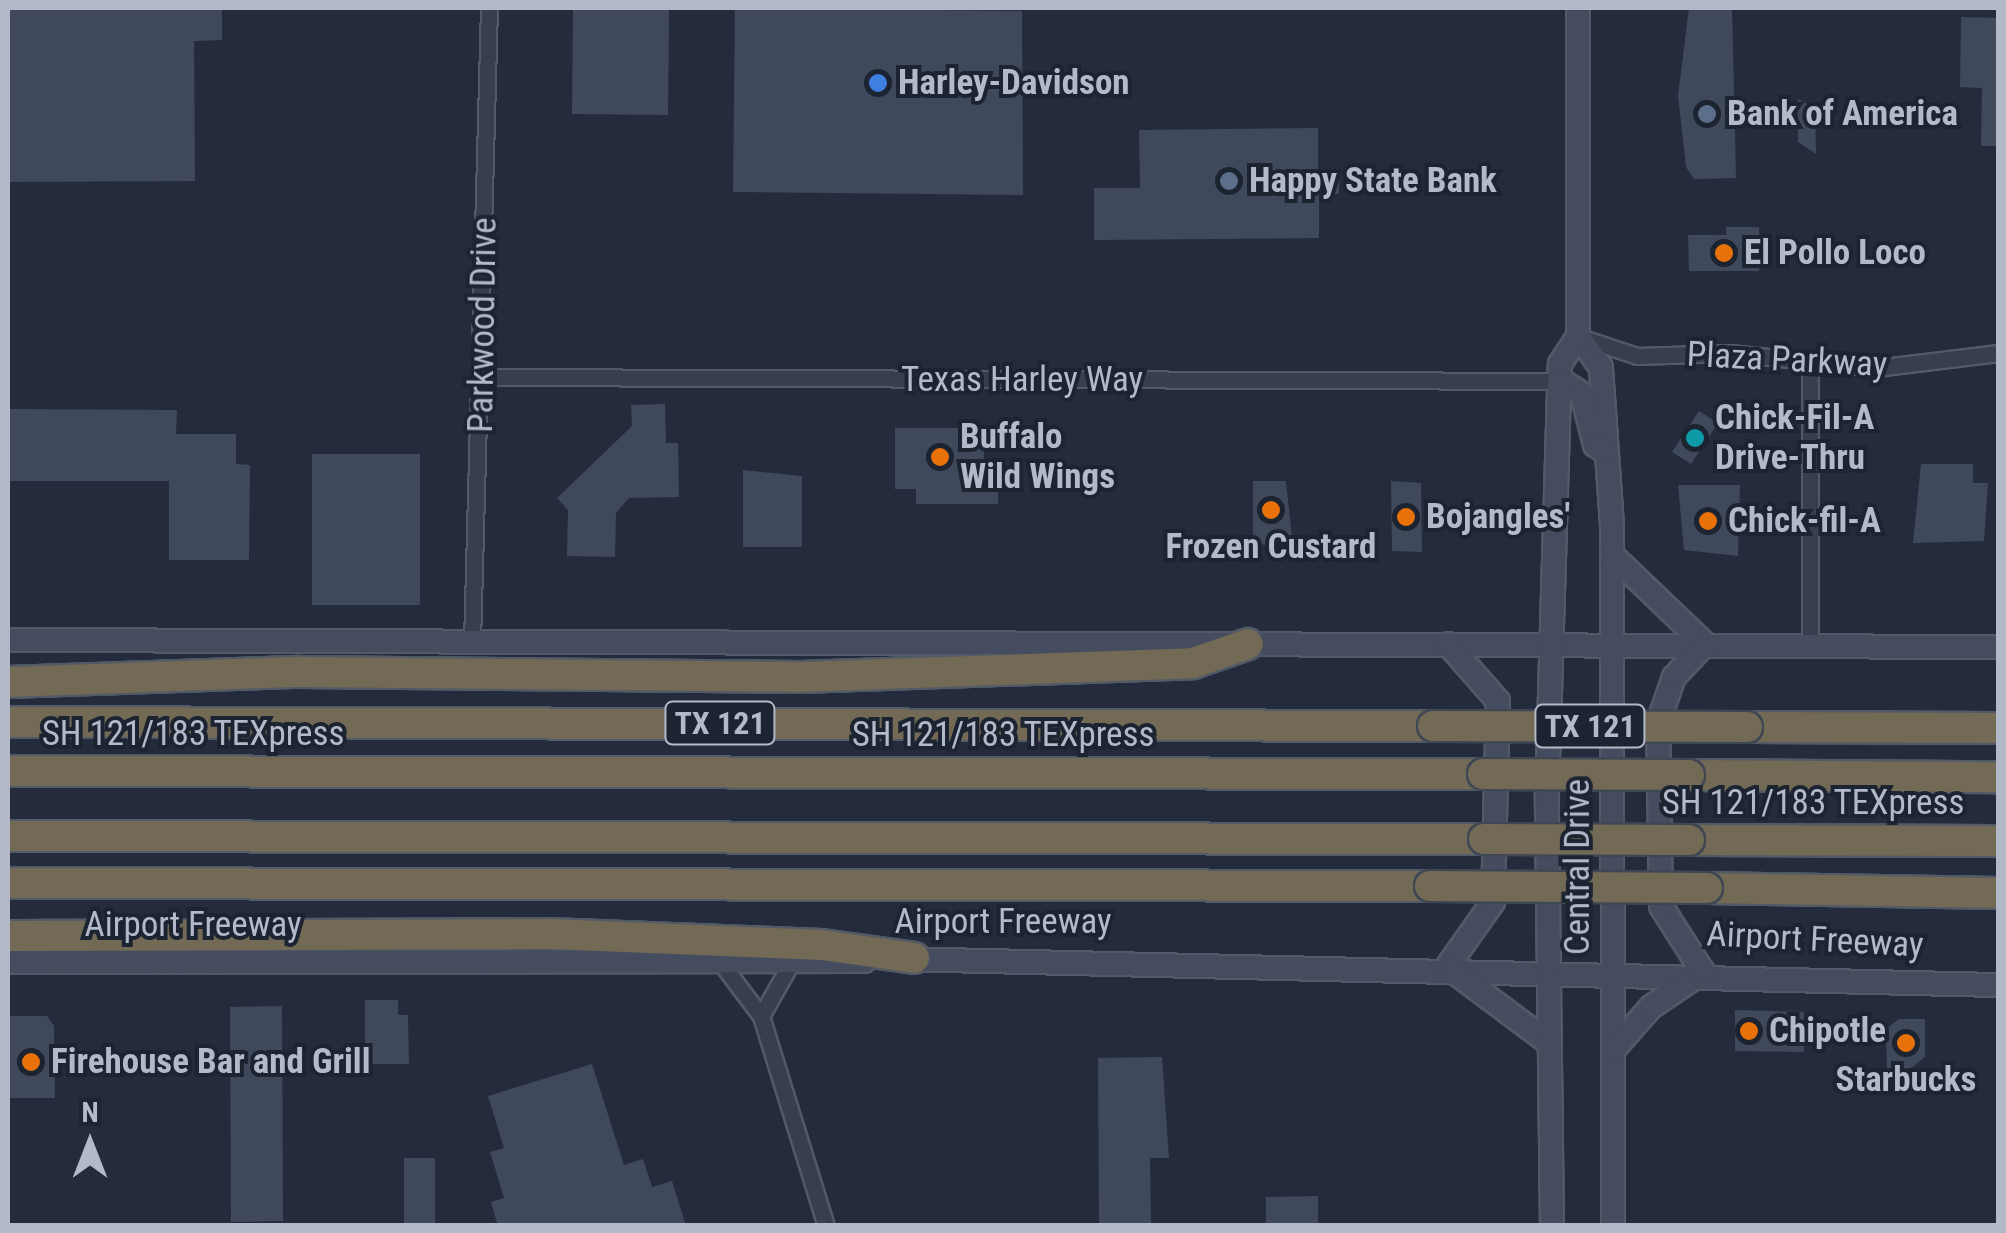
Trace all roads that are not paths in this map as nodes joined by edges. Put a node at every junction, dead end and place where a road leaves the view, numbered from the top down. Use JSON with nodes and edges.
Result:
{"nodes":[{"id":1,"x":488,"y":8,"type":"edge"},
{"id":2,"x":1578,"y":8,"type":"edge"},
{"id":3,"x":1578,"y":336,"type":"junction"},
{"id":4,"x":1998,"y":353,"type":"edge"},
{"id":5,"x":1810,"y":363,"type":"junction"},
{"id":6,"x":483,"y":377,"type":"junction"},
{"id":7,"x":1562,"y":381,"type":"junction"},
{"id":8,"x":1608,"y":454,"type":"junction"},
{"id":9,"x":1613,"y":556,"type":"junction"},
{"id":10,"x":8,"y":640,"type":"edge"},
{"id":11,"x":472,"y":643,"type":"junction"},
{"id":12,"x":1248,"y":644,"type":"junction"},
{"id":13,"x":1448,"y":644,"type":"junction"},
{"id":14,"x":1554,"y":644,"type":"junction"},
{"id":15,"x":1614,"y":644,"type":"junction"},
{"id":16,"x":1705,"y":644,"type":"junction"},
{"id":17,"x":1810,"y":645,"type":"junction"},
{"id":18,"x":1998,"y":647,"type":"edge"},
{"id":19,"x":8,"y":682,"type":"edge"},
{"id":20,"x":8,"y":722,"type":"edge"},
{"id":21,"x":1998,"y":728,"type":"edge"},
{"id":22,"x":8,"y":771,"type":"edge"},
{"id":23,"x":1998,"y":776,"type":"edge"},
{"id":24,"x":8,"y":836,"type":"edge"},
{"id":25,"x":1998,"y":841,"type":"edge"},
{"id":26,"x":8,"y":883,"type":"edge"},
{"id":27,"x":1991,"y":897,"type":"edge"},
{"id":28,"x":8,"y":936,"type":"edge"},
{"id":29,"x":914,"y":958,"type":"junction"},
{"id":30,"x":8,"y":962,"type":"edge"},
{"id":31,"x":722,"y":963,"type":"junction"},
{"id":32,"x":791,"y":964,"type":"junction"},
{"id":33,"x":1447,"y":967,"type":"junction"},
{"id":34,"x":1547,"y":969,"type":"junction"},
{"id":35,"x":1613,"y":970,"type":"junction"},
{"id":36,"x":1703,"y":972,"type":"junction"},
{"id":37,"x":1998,"y":985,"type":"edge"},
{"id":38,"x":761,"y":1016,"type":"junction"},
{"id":39,"x":1548,"y":1042,"type":"junction"},
{"id":40,"x":1613,"y":1050,"type":"junction"},
{"id":41,"x":826,"y":1226,"type":"edge"},
{"id":42,"x":1552,"y":1226,"type":"edge"},
{"id":43,"x":1613,"y":1226,"type":"edge"}],
"edges":[{"from":1,"to":6,"type":"street","name":"Parkwood Drive"},
{"from":2,"to":3,"type":"main road","name":"Central Drive"},
{"from":3,"to":5,"type":"street","name":"Plaza Parkway"},
{"from":3,"to":7,"type":"main road","name":"Central Drive"},
{"from":3,"to":8,"type":"main road","name":"Central Drive"},
{"from":4,"to":5,"type":"street","name":"Plaza Parkway"},
{"from":5,"to":17,"type":"street"},
{"from":6,"to":7,"type":"street","name":"Texas Harley Way"},
{"from":6,"to":11,"type":"street","name":"Parkwood Drive"},
{"from":7,"to":8,"type":"main road"},
{"from":7,"to":14,"type":"main road","name":"Central Drive"},
{"from":8,"to":9,"type":"main road","name":"Central Drive"},
{"from":9,"to":15,"type":"main road","name":"Central Drive"},
{"from":9,"to":16,"type":"main road"},
{"from":10,"to":11,"type":"main road"},
{"from":11,"to":12,"type":"main road"},
{"from":12,"to":13,"type":"main road"},
{"from":12,"to":19,"type":"highway"},
{"from":13,"to":14,"type":"main road"},
{"from":13,"to":33,"type":"main road"},
{"from":14,"to":15,"type":"main road"},
{"from":14,"to":34,"type":"main road","name":"Central Drive"},
{"from":15,"to":16,"type":"main road"},
{"from":15,"to":35,"type":"main road","name":"Central Drive"},
{"from":16,"to":17,"type":"main road"},
{"from":16,"to":36,"type":"main road"},
{"from":17,"to":18,"type":"main road"},
{"from":20,"to":21,"type":"highway","number":"TX 121","bridge":true},
{"from":22,"to":23,"type":"highway","name":"SH 121/183 TEXpress","bridge":true},
{"from":24,"to":25,"type":"highway","name":"SH 121/183 TEXpress","bridge":true},
{"from":26,"to":27,"type":"highway","name":"Airport Freeway","bridge":true},
{"from":28,"to":29,"type":"highway"},
{"from":29,"to":32,"type":"main road","name":"Airport Freeway"},
{"from":29,"to":33,"type":"main road","name":"Airport Freeway"},
{"from":30,"to":31,"type":"main road","name":"Airport Freeway"},
{"from":31,"to":32,"type":"main road","name":"Airport Freeway"},
{"from":31,"to":38,"type":"street"},
{"from":32,"to":38,"type":"street"},
{"from":33,"to":34,"type":"main road","name":"Airport Freeway"},
{"from":33,"to":39,"type":"main road"},
{"from":34,"to":35,"type":"main road","name":"Airport Freeway"},
{"from":34,"to":39,"type":"main road","name":"Central Drive"},
{"from":35,"to":36,"type":"main road","name":"Airport Freeway"},
{"from":35,"to":40,"type":"main road","name":"Central Drive"},
{"from":36,"to":37,"type":"main road","name":"Airport Freeway"},
{"from":36,"to":40,"type":"main road"},
{"from":38,"to":41,"type":"street"},
{"from":39,"to":42,"type":"main road","name":"Central Drive"},
{"from":40,"to":43,"type":"main road","name":"Central Drive"}]}
